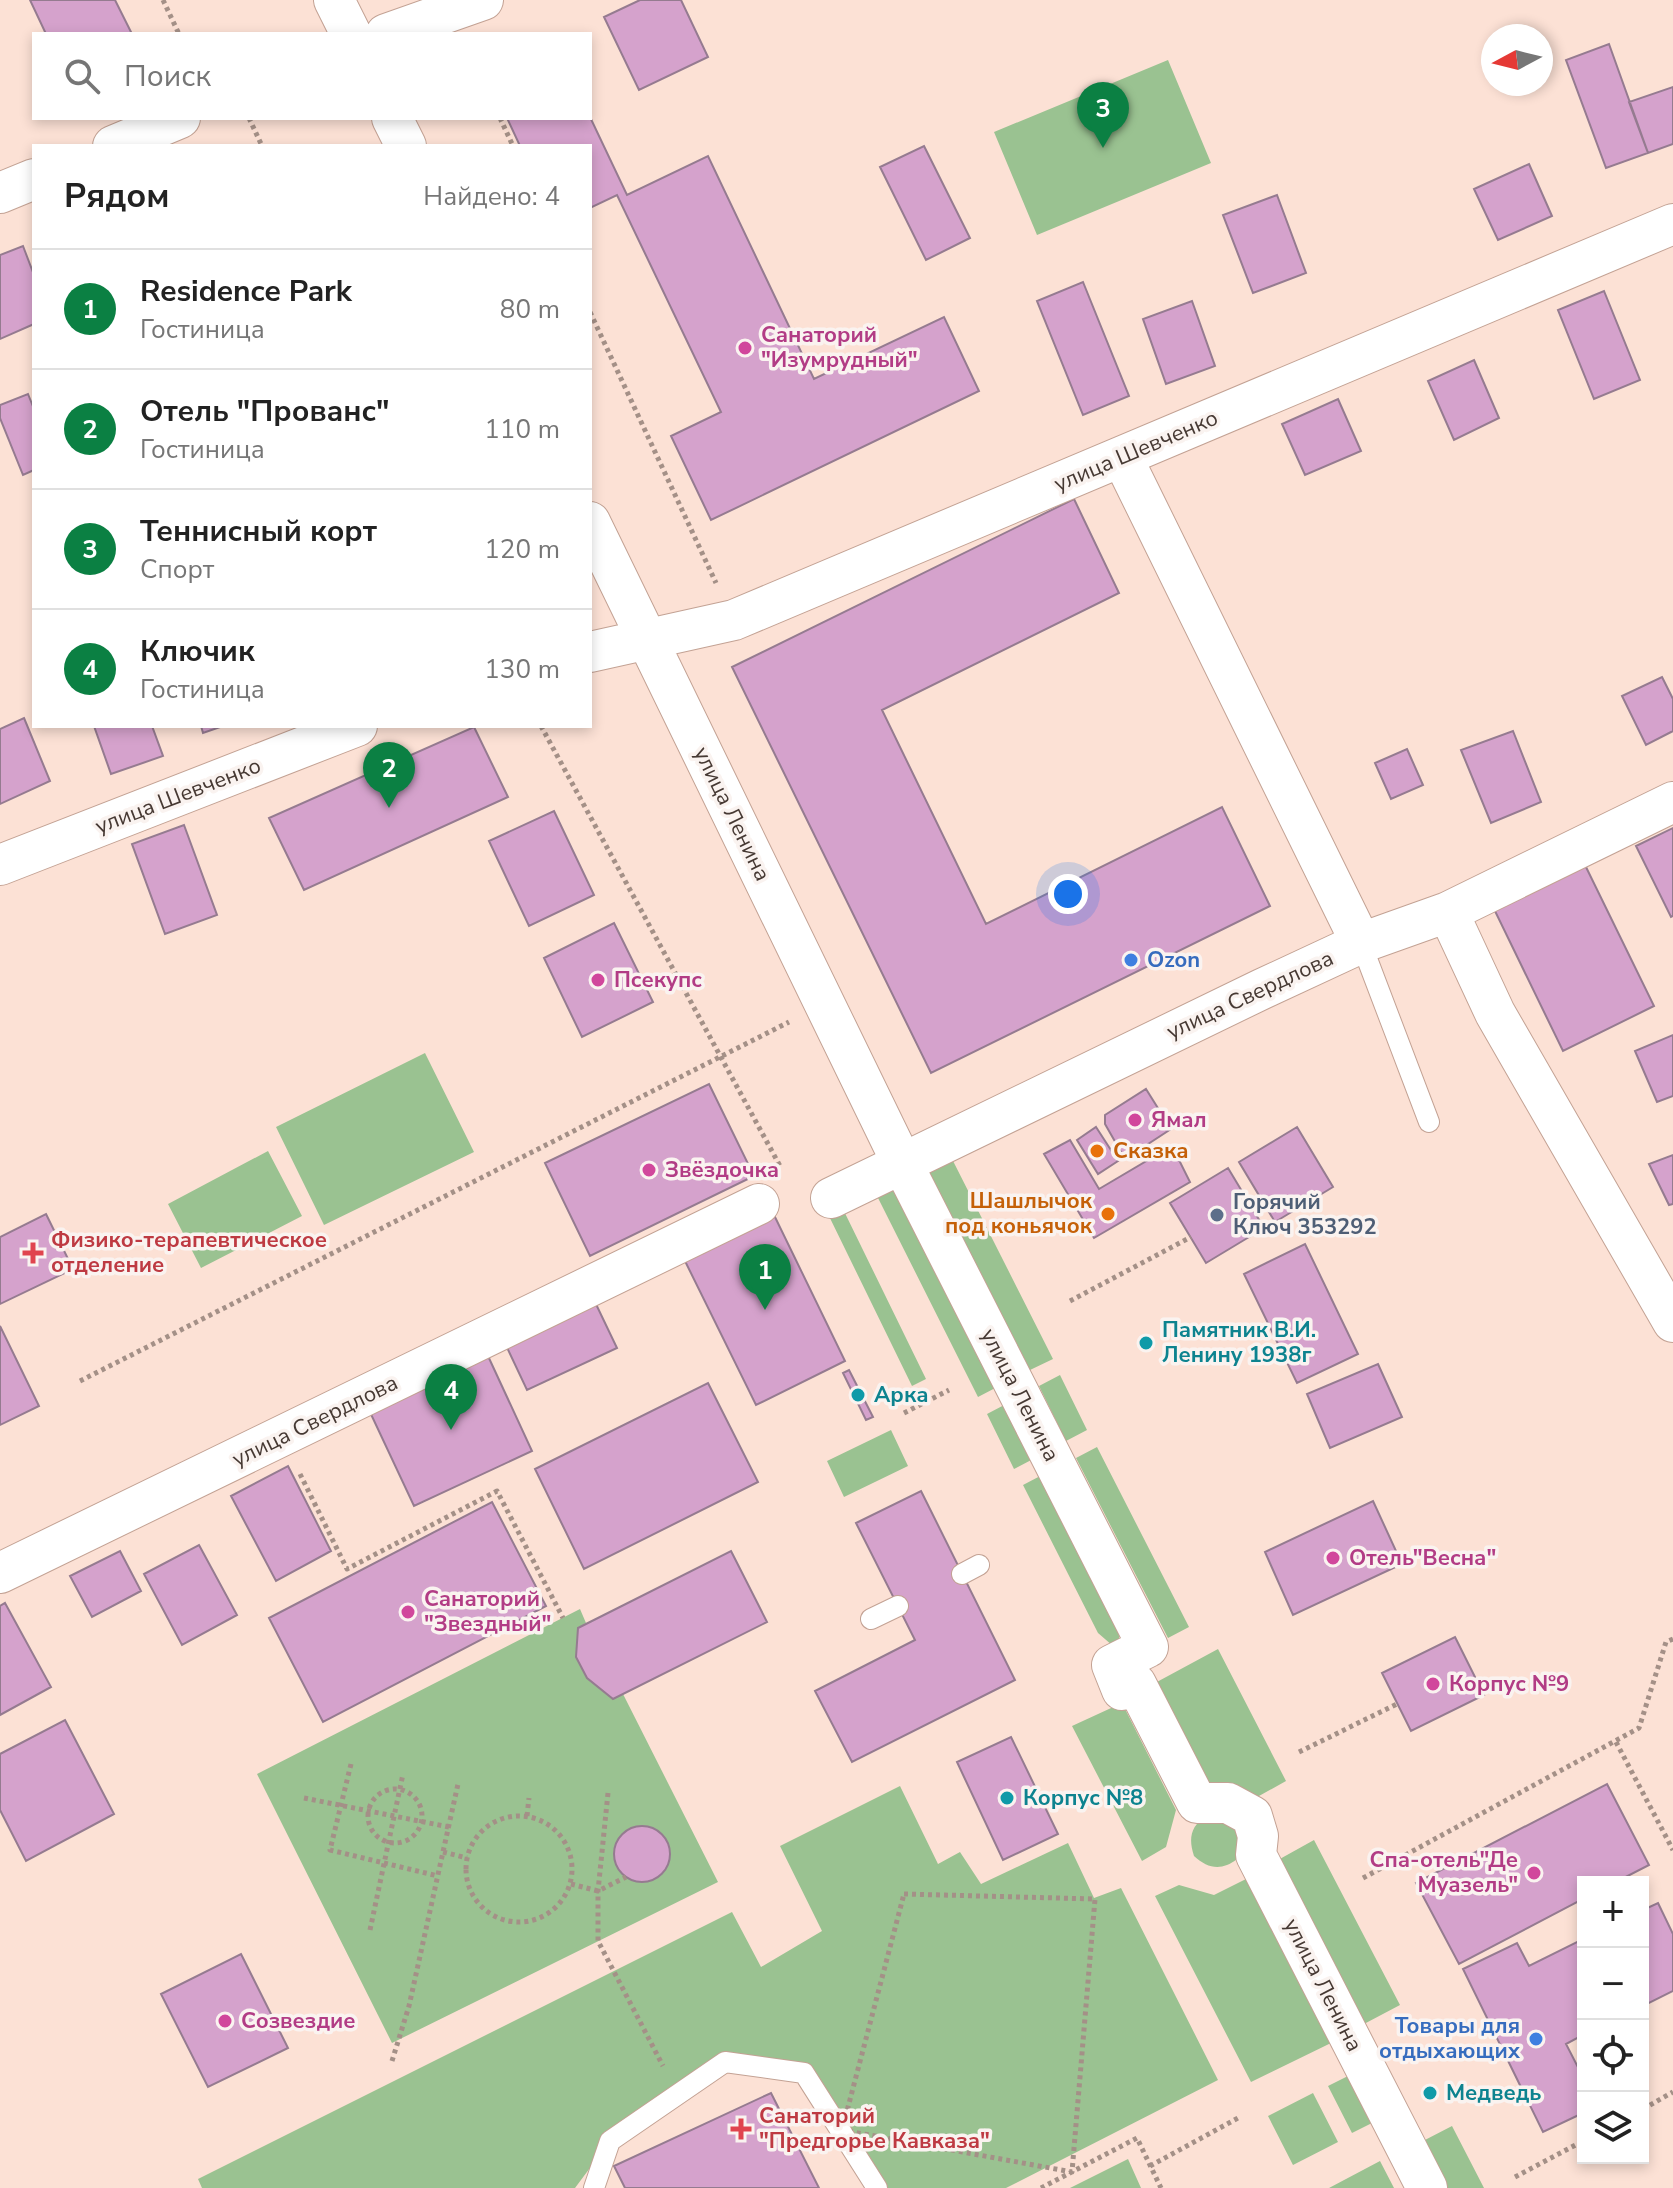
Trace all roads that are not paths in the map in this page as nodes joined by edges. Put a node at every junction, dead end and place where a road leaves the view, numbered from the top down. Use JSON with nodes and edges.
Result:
{"nodes":[{"id":1,"x":334,"y":0,"type":"edge"},
{"id":2,"x":483,"y":0,"type":"edge"},
{"id":3,"x":350,"y":32,"type":"edge"},
{"id":4,"x":392,"y":32,"type":"edge"},
{"id":5,"x":175,"y":120,"type":"edge"},
{"id":6,"x":393,"y":120,"type":"edge"},
{"id":7,"x":118,"y":144,"type":"edge"},
{"id":8,"x":405,"y":144,"type":"edge"},
{"id":9,"x":32,"y":180,"type":"edge"},
{"id":10,"x":0,"y":193,"type":"edge"},
{"id":11,"x":1673,"y":224,"type":"edge"},
{"id":12,"x":1122,"y":457,"type":"junction"},
{"id":13,"x":592,"y":526,"type":"edge"},
{"id":14,"x":648,"y":642,"type":"junction"},
{"id":15,"x":592,"y":652,"type":"edge"},
{"id":16,"x":352,"y":728,"type":"edge"},
{"id":17,"x":1673,"y":802,"type":"edge"},
{"id":18,"x":0,"y":865,"type":"edge"},
{"id":19,"x":1448,"y":912,"type":"junction"},
{"id":20,"x":1361,"y":943,"type":"junction"},
{"id":21,"x":1429,"y":1122,"type":"dead end"},
{"id":22,"x":902,"y":1163,"type":"junction"},
{"id":23,"x":772,"y":1190,"type":"road end"},
{"id":24,"x":831,"y":1198,"type":"dead end"},
{"id":25,"x":1673,"y":1322,"type":"edge"},
{"id":26,"x":0,"y":1573,"type":"edge"},
{"id":27,"x":898,"y":1606,"type":"dead end"},
{"id":28,"x":871,"y":1619,"type":"dead end"},
{"id":29,"x":594,"y":2188,"type":"edge"},
{"id":30,"x":877,"y":2188,"type":"edge"},
{"id":31,"x":1427,"y":2188,"type":"edge"}],
"edges":[{"from":1,"to":3,"type":"street"},
{"from":2,"to":4,"type":"street"},
{"from":5,"to":7,"type":"street"},
{"from":6,"to":8,"type":"street"},
{"from":9,"to":10,"type":"street"},
{"from":11,"to":12,"type":"street","name":"улица Шевченко"},
{"from":12,"to":14,"type":"street","name":"улица Шевченко"},
{"from":12,"to":20,"type":"street"},
{"from":13,"to":14,"type":"street","name":"улица Ленина"},
{"from":14,"to":15,"type":"street","name":"улица Шевченко"},
{"from":14,"to":22,"type":"street","name":"улица Ленина"},
{"from":16,"to":18,"type":"street","name":"улица Шевченко"},
{"from":17,"to":19,"type":"street","name":"улица Свердлова"},
{"from":19,"to":20,"type":"street","name":"улица Свердлова"},
{"from":19,"to":25,"type":"street"},
{"from":20,"to":21,"type":"lane"},
{"from":20,"to":22,"type":"street","name":"улица Свердлова"},
{"from":22,"to":24,"type":"street","name":"улица Свердлова"},
{"from":22,"to":31,"type":"street","name":"улица Ленина"},
{"from":23,"to":26,"type":"street","name":"улица Свердлова"},
{"from":27,"to":28,"type":"lane"},
{"from":29,"to":30,"type":"lane"}]}
